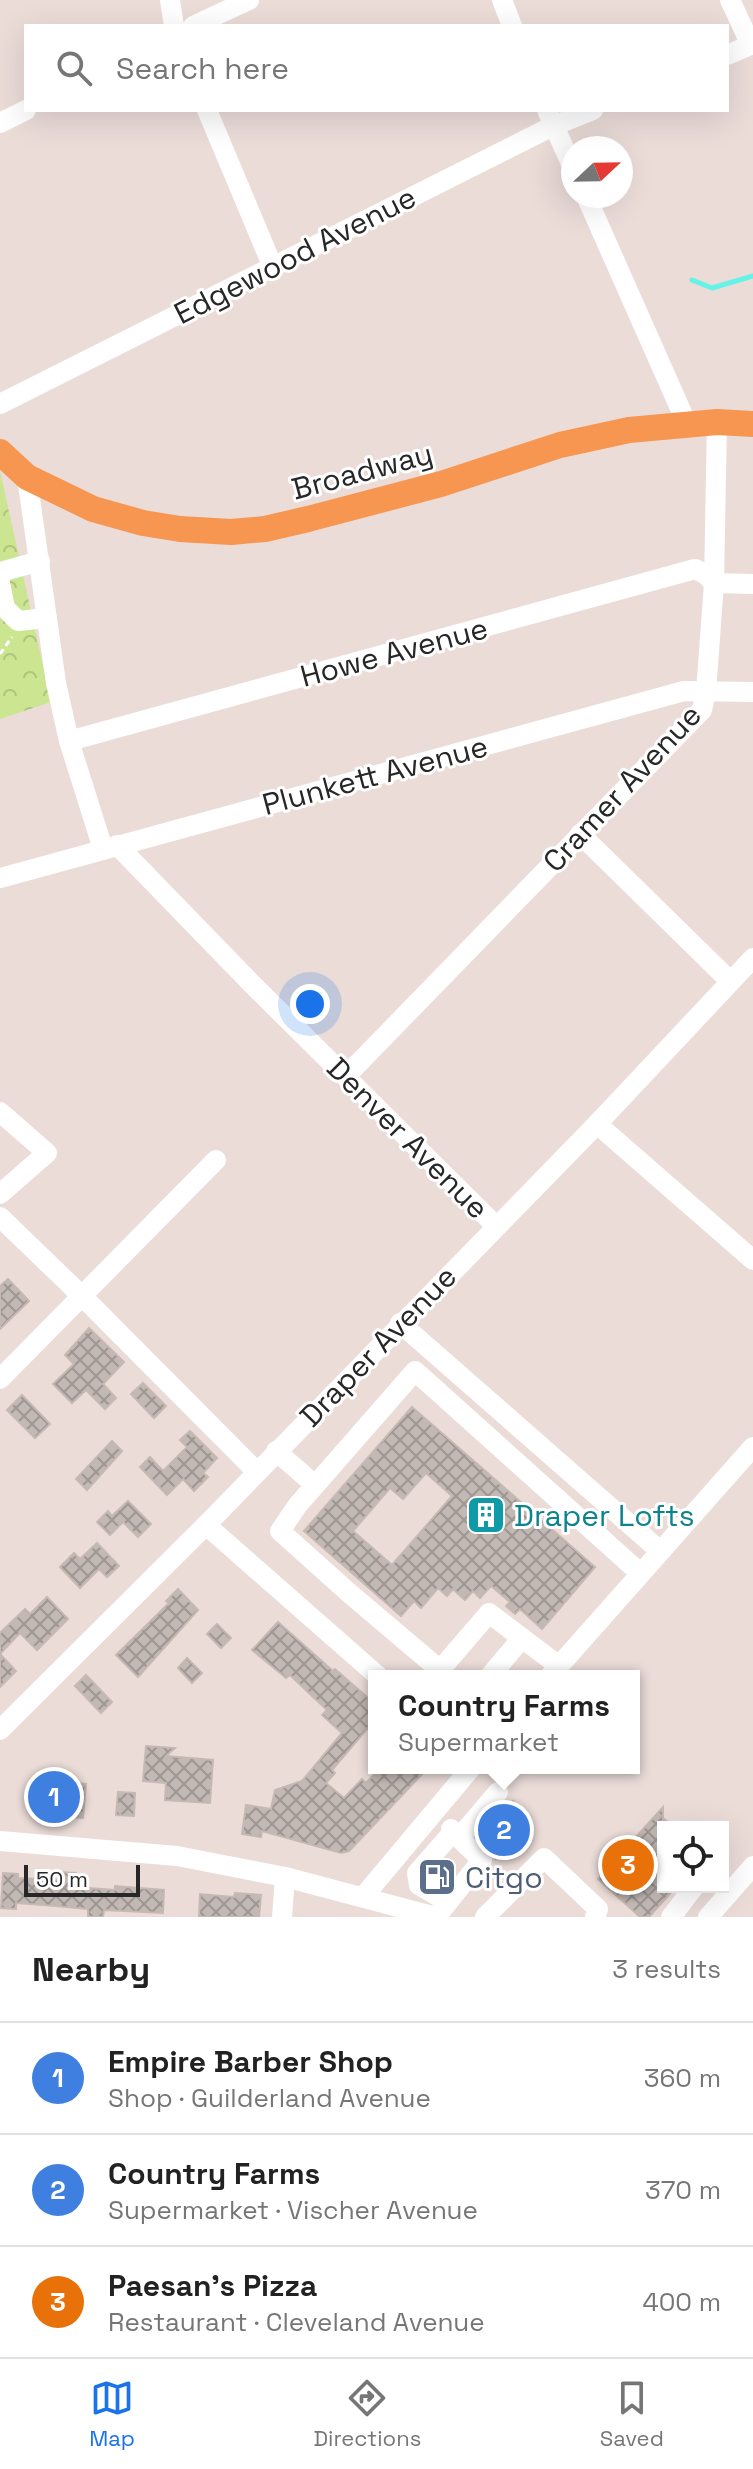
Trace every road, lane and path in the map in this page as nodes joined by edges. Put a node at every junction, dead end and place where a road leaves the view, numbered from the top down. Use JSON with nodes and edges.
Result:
{"nodes":[{"id":1,"x":170,"y":0,"type":"edge"},
{"id":2,"x":249,"y":0,"type":"edge"},
{"id":3,"x":502,"y":0,"type":"edge"},
{"id":4,"x":730,"y":0,"type":"edge"},
{"id":5,"x":174,"y":24,"type":"edge"},
{"id":6,"x":197,"y":24,"type":"edge"},
{"id":7,"x":511,"y":24,"type":"edge"},
{"id":8,"x":752,"y":45,"type":"edge"},
{"id":9,"x":729,"y":54,"type":"edge"},
{"id":10,"x":24,"y":111,"type":"edge"},
{"id":11,"x":208,"y":112,"type":"edge"},
{"id":12,"x":582,"y":112,"type":"edge"},
{"id":13,"x":550,"y":118,"type":"edge"},
{"id":14,"x":0,"y":123,"type":"edge"},
{"id":15,"x":561,"y":142,"type":"edge"},
{"id":16,"x":591,"y":208,"type":"edge"},
{"id":17,"x":272,"y":265,"type":"junction"},
{"id":18,"x":0,"y":404,"type":"edge"},
{"id":19,"x":717,"y":422,"type":"junction"},
{"id":20,"x":687,"y":424,"type":"junction"},
{"id":21,"x":753,"y":424,"type":"edge"},
{"id":22,"x":0,"y":452,"type":"edge"},
{"id":23,"x":27,"y":477,"type":"junction"},
{"id":24,"x":40,"y":561,"type":"junction"},
{"id":25,"x":0,"y":572,"type":"edge"},
{"id":26,"x":0,"y":583,"type":"edge"},
{"id":27,"x":714,"y":583,"type":"junction"},
{"id":28,"x":753,"y":584,"type":"edge"},
{"id":29,"x":47,"y":618,"type":"junction"},
{"id":30,"x":706,"y":692,"type":"junction"},
{"id":31,"x":753,"y":692,"type":"edge"},
{"id":32,"x":69,"y":741,"type":"junction"},
{"id":33,"x":580,"y":834,"type":"junction"},
{"id":34,"x":110,"y":847,"type":"junction"},
{"id":35,"x":0,"y":878,"type":"edge"},
{"id":36,"x":753,"y":958,"type":"edge"},
{"id":37,"x":730,"y":981,"type":"junction"},
{"id":38,"x":346,"y":1076,"type":"junction"},
{"id":39,"x":0,"y":1112,"type":"edge"},
{"id":40,"x":597,"y":1124,"type":"junction"},
{"id":41,"x":216,"y":1160,"type":"dead end"},
{"id":42,"x":0,"y":1194,"type":"edge"},
{"id":43,"x":0,"y":1217,"type":"edge"},
{"id":44,"x":496,"y":1226,"type":"junction"},
{"id":45,"x":753,"y":1260,"type":"edge"},
{"id":46,"x":83,"y":1297,"type":"junction"},
{"id":47,"x":400,"y":1323,"type":"junction"},
{"id":48,"x":0,"y":1379,"type":"edge"},
{"id":49,"x":753,"y":1447,"type":"edge"},
{"id":50,"x":276,"y":1451,"type":"junction"},
{"id":51,"x":256,"y":1471,"type":"junction"},
{"id":52,"x":315,"y":1485,"type":"junction"},
{"id":53,"x":206,"y":1525,"type":"junction"},
{"id":54,"x":659,"y":1550,"type":"junction"},
{"id":55,"x":640,"y":1573,"type":"junction"},
{"id":56,"x":522,"y":1638,"type":"junction"},
{"id":57,"x":371,"y":1670,"type":"edge"},
{"id":58,"x":441,"y":1670,"type":"edge"},
{"id":59,"x":446,"y":1670,"type":"edge"},
{"id":60,"x":495,"y":1670,"type":"edge"},
{"id":61,"x":554,"y":1670,"type":"edge"},
{"id":62,"x":556,"y":1670,"type":"edge"},
{"id":63,"x":0,"y":1730,"type":"edge"},
{"id":64,"x":466,"y":1774,"type":"edge"},
{"id":65,"x":498,"y":1792,"type":"dead end"},
{"id":66,"x":434,"y":1812,"type":"junction"},
{"id":67,"x":456,"y":1835,"type":"junction"},
{"id":68,"x":0,"y":1841,"type":"edge"},
{"id":69,"x":408,"y":1843,"type":"junction"},
{"id":70,"x":427,"y":1861,"type":"junction"},
{"id":71,"x":753,"y":1866,"type":"edge"},
{"id":72,"x":285,"y":1877,"type":"junction"},
{"id":73,"x":730,"y":1878,"type":"edge"},
{"id":74,"x":689,"y":1893,"type":"edge"},
{"id":75,"x":363,"y":1897,"type":"junction"},
{"id":76,"x":442,"y":1910,"type":"edge"},
{"id":77,"x":601,"y":1914,"type":"edge"},
{"id":78,"x":282,"y":1917,"type":"edge"},
{"id":79,"x":485,"y":1917,"type":"edge"},
{"id":80,"x":671,"y":1917,"type":"edge"},
{"id":81,"x":708,"y":1917,"type":"edge"}],
"edges":[{"from":1,"to":5,"type":"street"},
{"from":2,"to":6,"type":"street"},
{"from":3,"to":7,"type":"street"},
{"from":4,"to":8,"type":"street"},
{"from":8,"to":9,"type":"street"},
{"from":10,"to":14,"type":"street"},
{"from":11,"to":17,"type":"street"},
{"from":12,"to":13,"type":"street","name":"Edgewood Avenue"},
{"from":13,"to":15,"type":"street"},
{"from":13,"to":17,"type":"street","name":"Edgewood Avenue"},
{"from":16,"to":20,"type":"street"},
{"from":17,"to":18,"type":"street","name":"Edgewood Avenue"},
{"from":19,"to":20,"type":"main road","name":"Broadway"},
{"from":19,"to":21,"type":"main road","name":"Broadway"},
{"from":19,"to":27,"type":"street","name":"Cramer Avenue"},
{"from":20,"to":23,"type":"main road","name":"Broadway"},
{"from":22,"to":23,"type":"main road","name":"Broadway"},
{"from":23,"to":24,"type":"street","name":"Denver Avenue"},
{"from":24,"to":25,"type":"street"},
{"from":24,"to":29,"type":"street","name":"Denver Avenue"},
{"from":26,"to":29,"type":"street"},
{"from":27,"to":28,"type":"street"},
{"from":27,"to":30,"type":"street","name":"Cramer Avenue"},
{"from":27,"to":32,"type":"street","name":"Howe Avenue"},
{"from":29,"to":32,"type":"street","name":"Denver Avenue"},
{"from":30,"to":31,"type":"street","name":"Plunkett Avenue"},
{"from":30,"to":33,"type":"street","name":"Cramer Avenue"},
{"from":30,"to":34,"type":"street","name":"Plunkett Avenue"},
{"from":32,"to":34,"type":"street","name":"Denver Avenue"},
{"from":33,"to":37,"type":"street"},
{"from":33,"to":38,"type":"street","name":"Cramer Avenue"},
{"from":34,"to":35,"type":"street","name":"Plunkett Avenue"},
{"from":34,"to":38,"type":"street","name":"Denver Avenue"},
{"from":36,"to":37,"type":"street","name":"Draper Avenue"},
{"from":37,"to":40,"type":"street","name":"Draper Avenue"},
{"from":38,"to":44,"type":"street","name":"Denver Avenue"},
{"from":39,"to":42,"type":"street"},
{"from":40,"to":44,"type":"street","name":"Draper Avenue"},
{"from":40,"to":45,"type":"street"},
{"from":41,"to":46,"type":"street"},
{"from":43,"to":46,"type":"street"},
{"from":44,"to":47,"type":"street","name":"Draper Avenue"},
{"from":46,"to":48,"type":"street"},
{"from":46,"to":51,"type":"street"},
{"from":47,"to":50,"type":"street","name":"Draper Avenue"},
{"from":47,"to":54,"type":"street"},
{"from":49,"to":54,"type":"street"},
{"from":50,"to":51,"type":"street","name":"Draper Avenue"},
{"from":50,"to":52,"type":"street"},
{"from":51,"to":53,"type":"street","name":"Draper Avenue"},
{"from":52,"to":55,"type":"street"},
{"from":52,"to":58,"type":"street"},
{"from":53,"to":57,"type":"street"},
{"from":53,"to":63,"type":"street","name":"Draper Avenue"},
{"from":54,"to":55,"type":"street"},
{"from":55,"to":62,"type":"street"},
{"from":56,"to":59,"type":"street"},
{"from":56,"to":60,"type":"street"},
{"from":56,"to":61,"type":"street"},
{"from":64,"to":66,"type":"street"},
{"from":65,"to":67,"type":"street"},
{"from":66,"to":67,"type":"street"},
{"from":66,"to":69,"type":"street"},
{"from":67,"to":70,"type":"street"},
{"from":67,"to":76,"type":"street"},
{"from":68,"to":72,"type":"street"},
{"from":69,"to":70,"type":"street"},
{"from":69,"to":75,"type":"street"},
{"from":70,"to":76,"type":"street"},
{"from":71,"to":73,"type":"street"},
{"from":72,"to":75,"type":"street"},
{"from":72,"to":78,"type":"street"},
{"from":73,"to":81,"type":"street"},
{"from":74,"to":80,"type":"street"},
{"from":75,"to":76,"type":"street"},
{"from":77,"to":79,"type":"street"}]}
